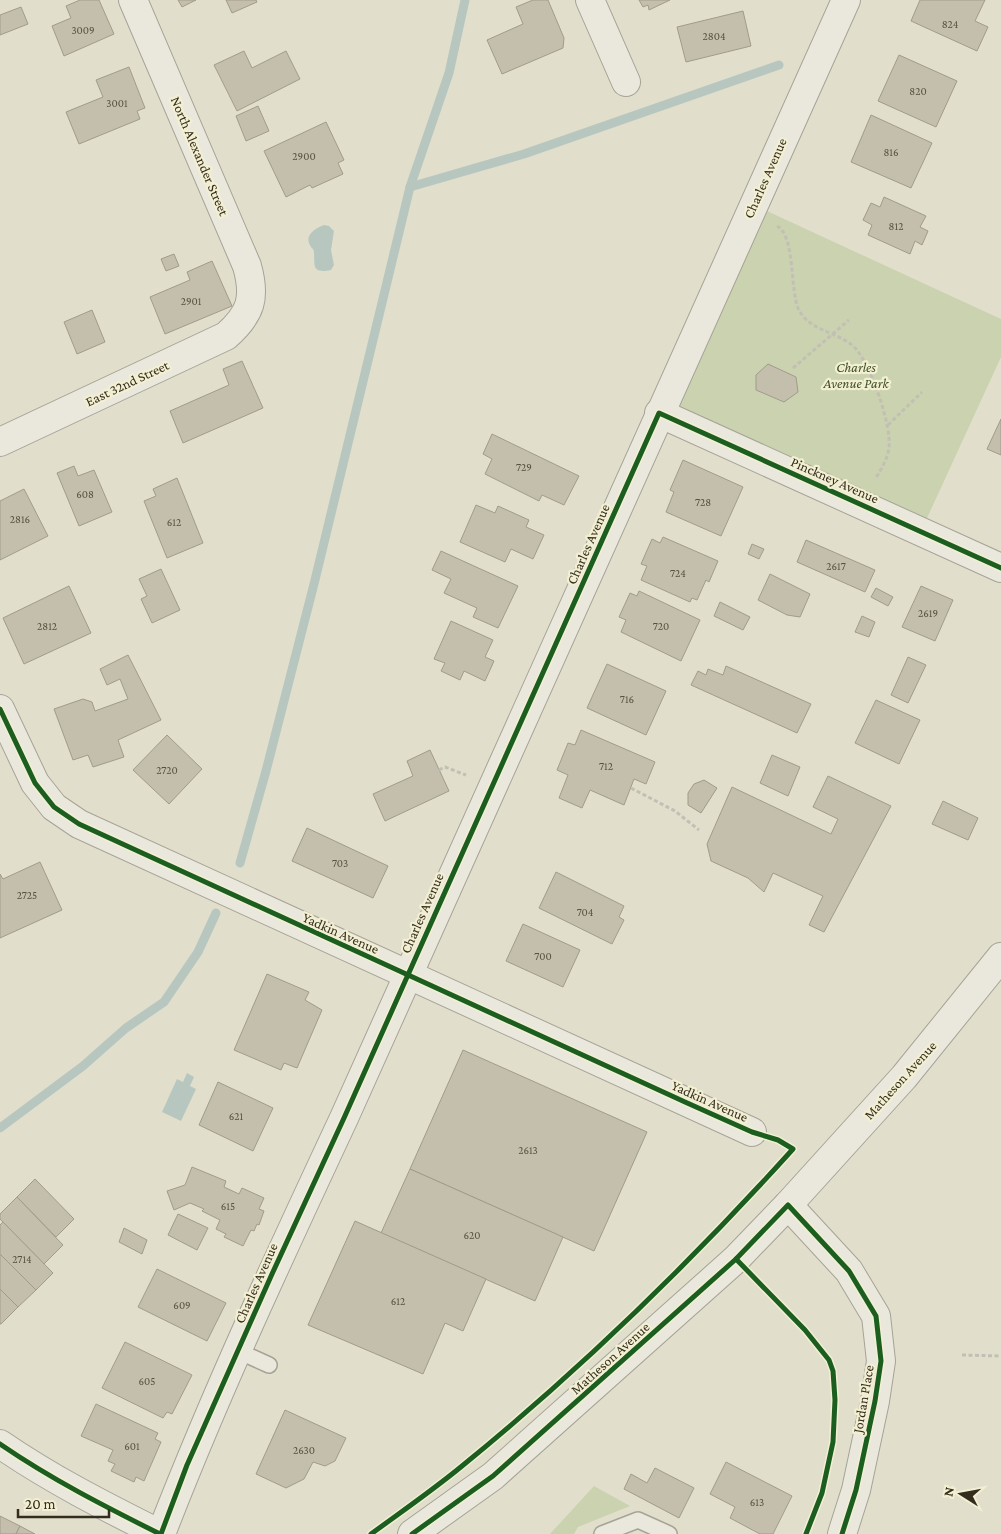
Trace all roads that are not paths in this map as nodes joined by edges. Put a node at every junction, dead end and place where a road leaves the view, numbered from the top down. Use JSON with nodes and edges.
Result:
{"nodes":[{"id":1,"x":133,"y":0,"type":"edge"},
{"id":2,"x":590,"y":0,"type":"edge"},
{"id":3,"x":846,"y":0,"type":"edge"},
{"id":4,"x":626,"y":82,"type":"dead end"},
{"id":5,"x":246,"y":314,"type":"joint"},
{"id":6,"x":659,"y":413,"type":"junction"},
{"id":7,"x":0,"y":442,"type":"edge"},
{"id":8,"x":1001,"y":568,"type":"edge"},
{"id":9,"x":0,"y":708,"type":"edge"},
{"id":10,"x":1001,"y":957,"type":"edge"},
{"id":11,"x":407,"y":975,"type":"junction"},
{"id":12,"x":752,"y":1132,"type":"dead end"},
{"id":13,"x":788,"y":1205,"type":"junction"},
{"id":14,"x":238,"y":1351,"type":"junction"},
{"id":15,"x":269,"y":1365,"type":"dead end"},
{"id":16,"x":0,"y":1444,"type":"edge"},
{"id":17,"x":160,"y":1534,"type":"edge"},
{"id":18,"x":412,"y":1534,"type":"edge"},
{"id":19,"x":602,"y":1534,"type":"edge"},
{"id":20,"x":669,"y":1534,"type":"edge"},
{"id":21,"x":842,"y":1534,"type":"edge"}],
"edges":[{"from":1,"to":5,"type":"street","name":"North Alexander Street"},
{"from":2,"to":4,"type":"street"},
{"from":3,"to":6,"type":"street","name":"Charles Avenue"},
{"from":5,"to":7,"type":"street","name":"East 32nd Street"},
{"from":6,"to":8,"type":"street","name":"Pinckney Avenue"},
{"from":6,"to":11,"type":"street","name":"Charles Avenue"},
{"from":9,"to":11,"type":"street","name":"Yadkin Avenue"},
{"from":10,"to":13,"type":"street","name":"Matheson Avenue"},
{"from":11,"to":12,"type":"street","name":"Yadkin Avenue"},
{"from":11,"to":14,"type":"street","name":"Charles Avenue"},
{"from":13,"to":18,"type":"street","name":"Matheson Avenue"},
{"from":13,"to":21,"type":"street","name":"Jordan Place"},
{"from":14,"to":15,"type":"lane"},
{"from":14,"to":17,"type":"street","name":"Charles Avenue"},
{"from":16,"to":17,"type":"street"},
{"from":19,"to":20,"type":"lane"}]}
